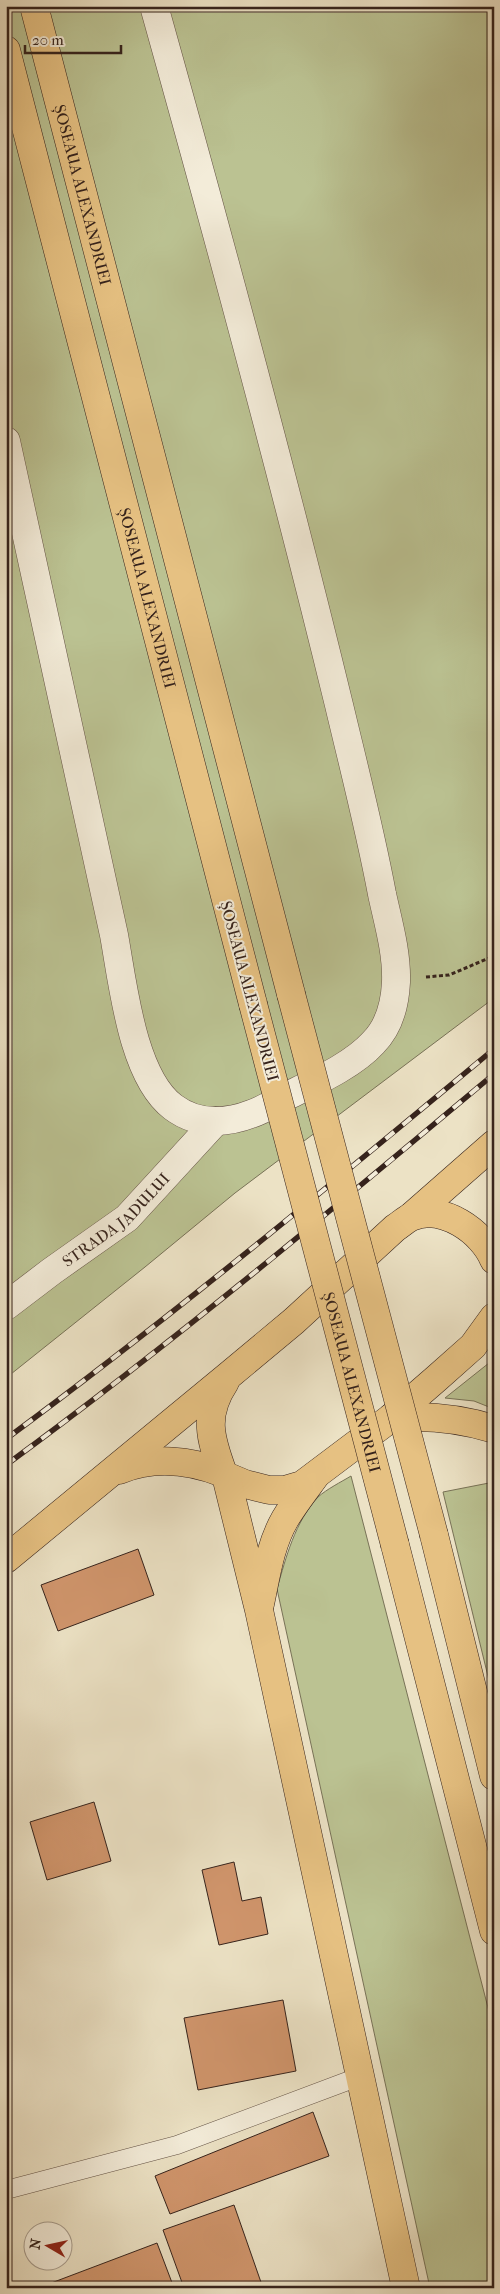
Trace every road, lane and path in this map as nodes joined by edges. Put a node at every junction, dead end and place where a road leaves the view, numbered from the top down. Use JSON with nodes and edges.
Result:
{"nodes":[{"id":1,"x":34,"y":6,"type":"edge"},
{"id":2,"x":154,"y":6,"type":"edge"},
{"id":3,"x":6,"y":50,"type":"edge"},
{"id":4,"x":6,"y":441,"type":"edge"},
{"id":5,"x":494,"y":956,"type":"edge"},
{"id":6,"x":396,"y":981,"type":"junction"},
{"id":7,"x":216,"y":1121,"type":"junction"},
{"id":8,"x":494,"y":1144,"type":"edge"},
{"id":9,"x":412,"y":1216,"type":"junction"},
{"id":10,"x":494,"y":1221,"type":"edge"},
{"id":11,"x":491,"y":1254,"type":"edge"},
{"id":12,"x":6,"y":1306,"type":"edge"},
{"id":13,"x":494,"y":1316,"type":"edge"},
{"id":14,"x":228,"y":1376,"type":"junction"},
{"id":15,"x":391,"y":1418,"type":"junction"},
{"id":16,"x":494,"y":1429,"type":"edge"},
{"id":17,"x":108,"y":1474,"type":"junction"},
{"id":18,"x":224,"y":1475,"type":"junction"},
{"id":19,"x":316,"y":1475,"type":"junction"},
{"id":20,"x":6,"y":1559,"type":"edge"},
{"id":21,"x":259,"y":1610,"type":"junction"},
{"id":22,"x":494,"y":1776,"type":"edge"},
{"id":23,"x":494,"y":1931,"type":"edge"},
{"id":24,"x":361,"y":2076,"type":"junction"},
{"id":25,"x":6,"y":2190,"type":"edge"},
{"id":26,"x":406,"y":2288,"type":"edge"}],
"edges":[{"from":1,"to":22,"type":"main road","name":"ȘOSEAUA ALEXANDRIEI","bridge":true},
{"from":2,"to":6,"type":"street"},
{"from":3,"to":23,"type":"main road","name":"ȘOSEAUA ALEXANDRIEI","bridge":true},
{"from":4,"to":7,"type":"street"},
{"from":5,"to":6,"type":"path"},
{"from":6,"to":7,"type":"street"},
{"from":7,"to":12,"type":"street","name":"STRADA JADULUI"},
{"from":8,"to":9,"type":"main road"},
{"from":9,"to":11,"type":"main road"},
{"from":9,"to":14,"type":"main road"},
{"from":10,"to":11,"type":"main road"},
{"from":13,"to":15,"type":"main road"},
{"from":14,"to":17,"type":"main road"},
{"from":14,"to":18,"type":"main road"},
{"from":15,"to":16,"type":"main road"},
{"from":15,"to":19,"type":"main road"},
{"from":17,"to":18,"type":"main road"},
{"from":17,"to":20,"type":"main road"},
{"from":18,"to":19,"type":"main road"},
{"from":18,"to":21,"type":"main road"},
{"from":19,"to":21,"type":"main road"},
{"from":21,"to":24,"type":"main road"},
{"from":24,"to":25,"type":"lane"},
{"from":24,"to":26,"type":"main road"}]}
